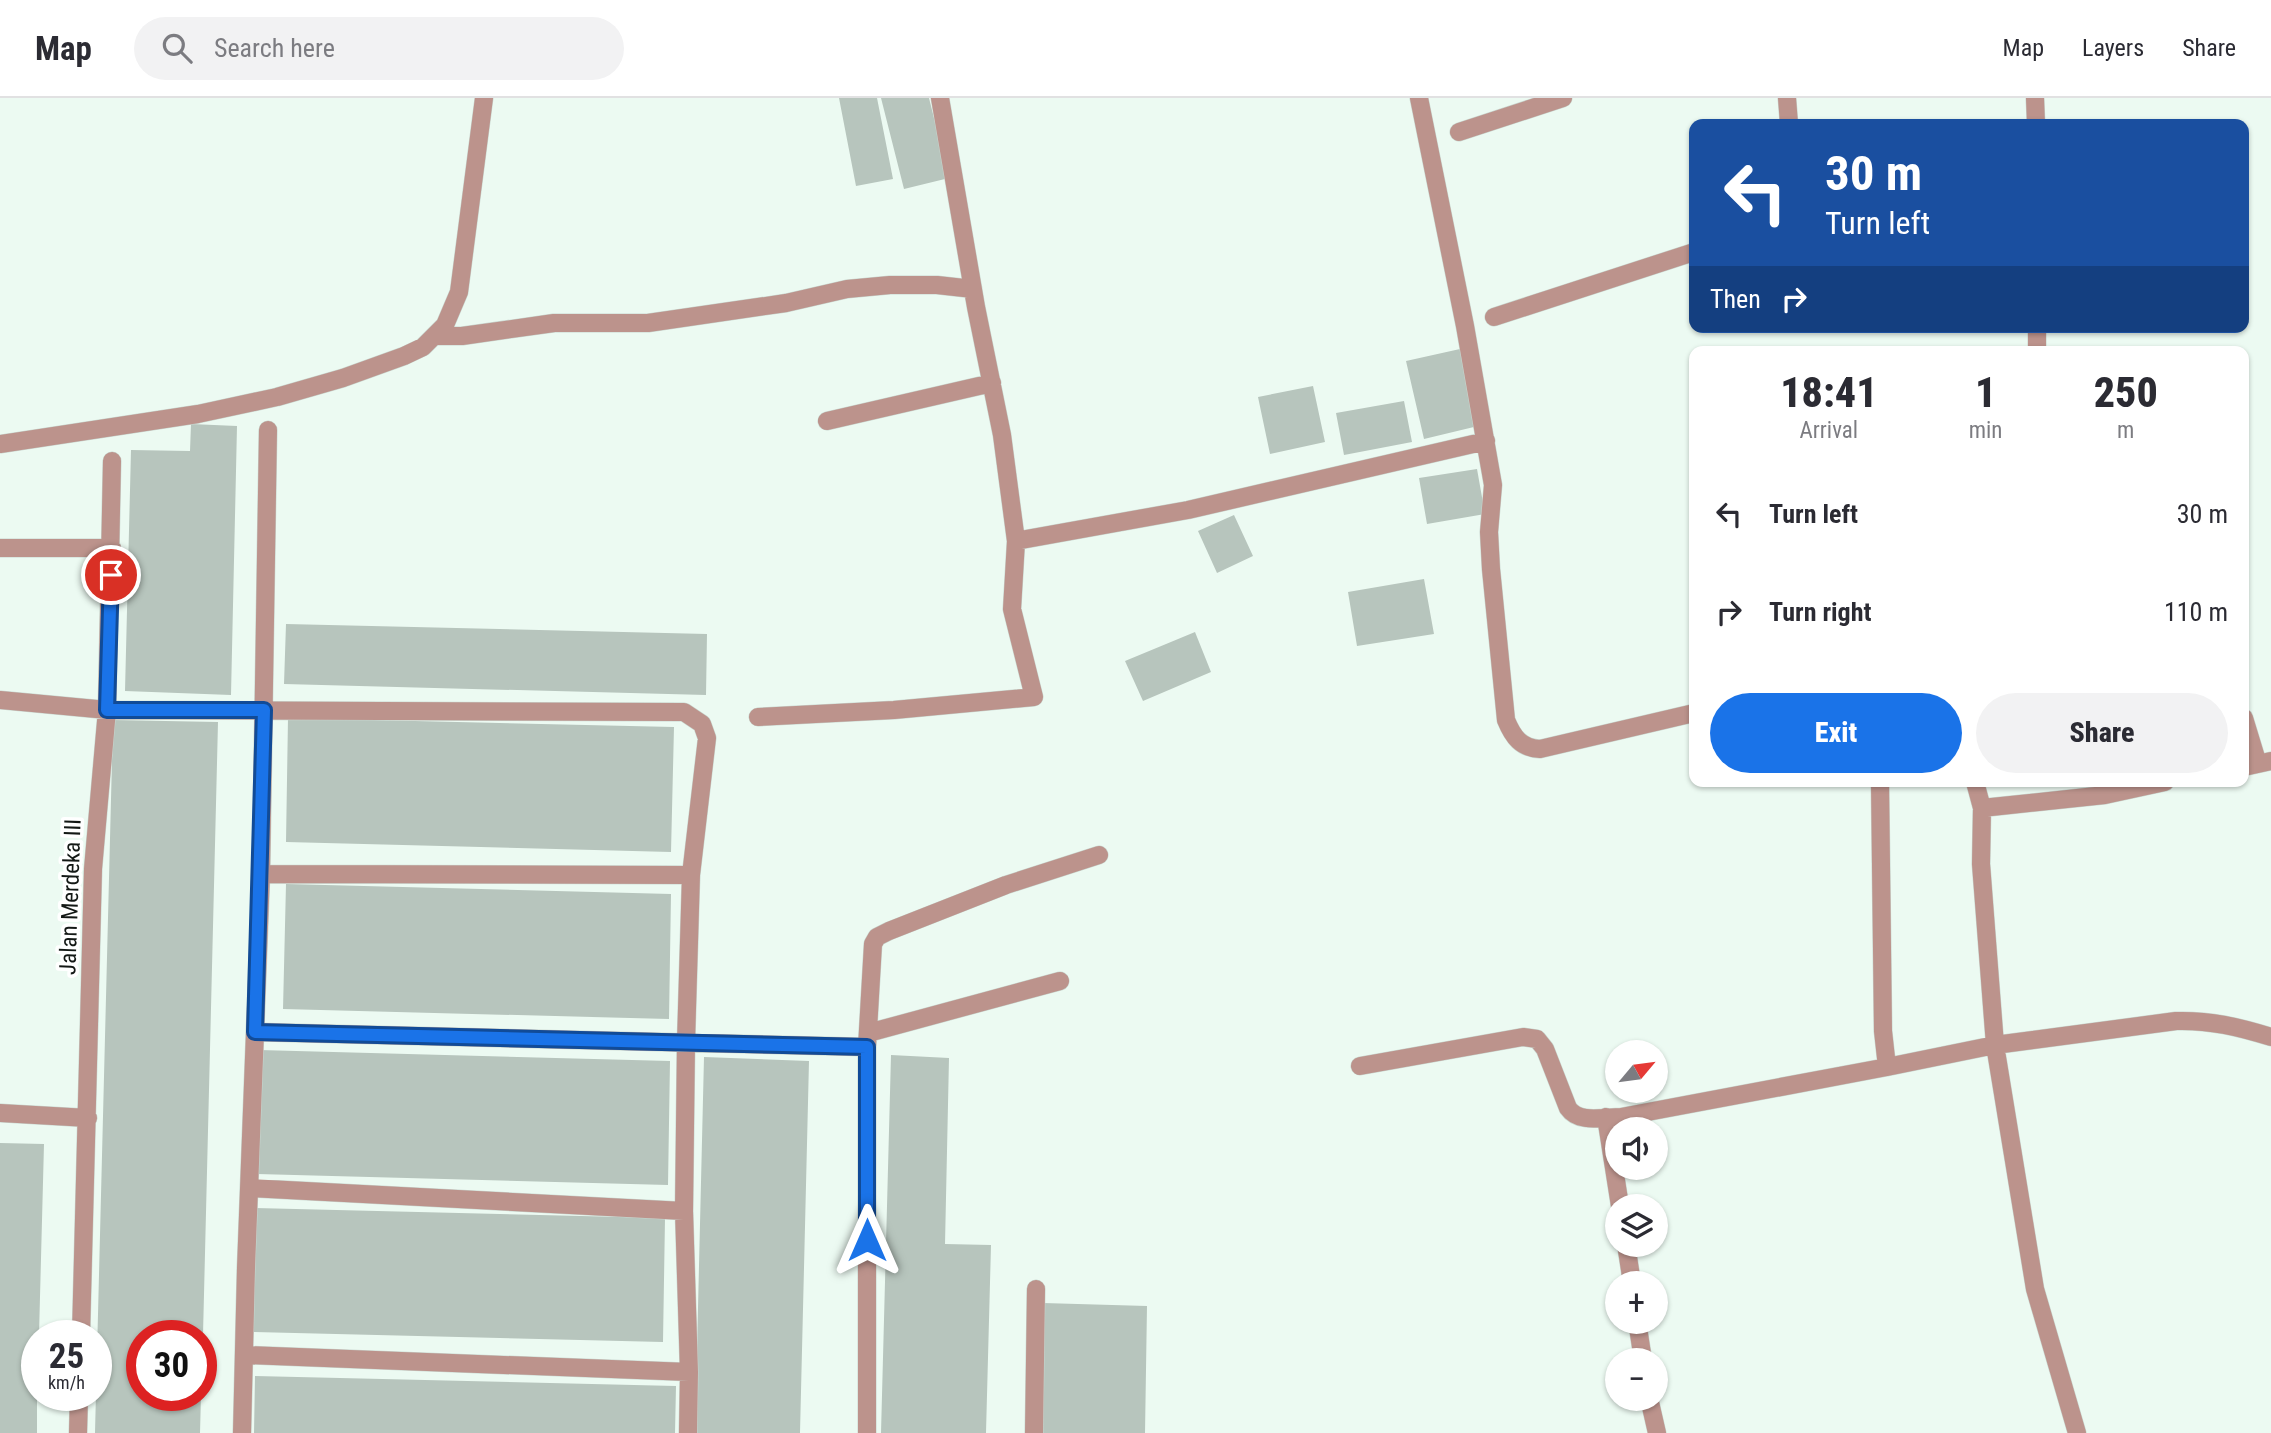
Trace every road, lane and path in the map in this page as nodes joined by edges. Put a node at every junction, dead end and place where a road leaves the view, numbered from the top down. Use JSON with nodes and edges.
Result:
{"nodes":[{"id":1,"x":484,"y":98,"type":"edge"},
{"id":2,"x":940,"y":98,"type":"edge"},
{"id":3,"x":1419,"y":98,"type":"edge"},
{"id":4,"x":1563,"y":98,"type":"edge"},
{"id":5,"x":1787,"y":98,"type":"edge"},
{"id":6,"x":2035,"y":98,"type":"edge"},
{"id":7,"x":1789,"y":119,"type":"edge"},
{"id":8,"x":2036,"y":119,"type":"edge"},
{"id":9,"x":1459,"y":132,"type":"dead end"},
{"id":10,"x":1689,"y":254,"type":"edge"},
{"id":11,"x":973,"y":289,"type":"junction"},
{"id":12,"x":1494,"y":317,"type":"dead end"},
{"id":13,"x":437,"y":336,"type":"junction"},
{"id":14,"x":992,"y":383,"type":"junction"},
{"id":15,"x":827,"y":421,"type":"dead end"},
{"id":16,"x":268,"y":430,"type":"dead end"},
{"id":17,"x":1486,"y":442,"type":"junction"},
{"id":18,"x":0,"y":444,"type":"edge"},
{"id":19,"x":112,"y":461,"type":"dead end"},
{"id":20,"x":1016,"y":541,"type":"junction"},
{"id":21,"x":0,"y":548,"type":"edge"},
{"id":22,"x":112,"y":548,"type":"junction"},
{"id":23,"x":0,"y":700,"type":"edge"},
{"id":24,"x":107,"y":710,"type":"junction"},
{"id":25,"x":264,"y":710,"type":"junction"},
{"id":26,"x":1689,"y":714,"type":"edge"},
{"id":27,"x":758,"y":717,"type":"dead end"},
{"id":28,"x":2249,"y":736,"type":"edge"},
{"id":29,"x":2257,"y":764,"type":"edge"},
{"id":30,"x":1880,"y":787,"type":"edge"},
{"id":31,"x":1976,"y":787,"type":"edge"},
{"id":32,"x":2142,"y":787,"type":"edge"},
{"id":33,"x":1982,"y":808,"type":"junction"},
{"id":34,"x":1099,"y":855,"type":"dead end"},
{"id":35,"x":261,"y":874,"type":"junction"},
{"id":36,"x":691,"y":875,"type":"junction"},
{"id":37,"x":1060,"y":981,"type":"dead end"},
{"id":38,"x":255,"y":1032,"type":"junction"},
{"id":39,"x":2271,"y":1037,"type":"edge"},
{"id":40,"x":868,"y":1040,"type":"junction"},
{"id":41,"x":686,"y":1042,"type":"junction"},
{"id":42,"x":1995,"y":1045,"type":"junction"},
{"id":43,"x":1360,"y":1066,"type":"dead end"},
{"id":44,"x":1887,"y":1067,"type":"junction"},
{"id":45,"x":0,"y":1113,"type":"edge"},
{"id":46,"x":1605,"y":1117,"type":"edge"},
{"id":47,"x":1606,"y":1117,"type":"edge"},
{"id":48,"x":88,"y":1118,"type":"junction"},
{"id":49,"x":250,"y":1188,"type":"junction"},
{"id":50,"x":684,"y":1211,"type":"junction"},
{"id":51,"x":1037,"y":1289,"type":"dead end"},
{"id":52,"x":81,"y":1320,"type":"edge"},
{"id":53,"x":244,"y":1354,"type":"junction"},
{"id":54,"x":689,"y":1373,"type":"junction"},
{"id":55,"x":79,"y":1411,"type":"edge"},
{"id":56,"x":1652,"y":1411,"type":"edge"},
{"id":57,"x":78,"y":1433,"type":"edge"},
{"id":58,"x":242,"y":1433,"type":"edge"},
{"id":59,"x":688,"y":1433,"type":"edge"},
{"id":60,"x":867,"y":1433,"type":"edge"},
{"id":61,"x":1034,"y":1433,"type":"edge"},
{"id":62,"x":1657,"y":1433,"type":"edge"},
{"id":63,"x":2077,"y":1433,"type":"edge"}],
"edges":[{"from":1,"to":13,"type":"street"},
{"from":2,"to":11,"type":"street"},
{"from":3,"to":17,"type":"street"},
{"from":4,"to":9,"type":"street"},
{"from":5,"to":7,"type":"street"},
{"from":6,"to":8,"type":"street"},
{"from":10,"to":12,"type":"street"},
{"from":11,"to":13,"type":"street"},
{"from":11,"to":14,"type":"street"},
{"from":13,"to":18,"type":"street"},
{"from":14,"to":15,"type":"street"},
{"from":14,"to":20,"type":"street"},
{"from":16,"to":25,"type":"street"},
{"from":17,"to":20,"type":"street"},
{"from":17,"to":26,"type":"street"},
{"from":19,"to":22,"type":"street","name":"Jalan Merdeka III"},
{"from":20,"to":27,"type":"street"},
{"from":21,"to":22,"type":"street"},
{"from":22,"to":24,"type":"street","name":"Jalan Merdeka III"},
{"from":23,"to":24,"type":"street"},
{"from":24,"to":25,"type":"street"},
{"from":24,"to":48,"type":"street","name":"Jalan Merdeka III"},
{"from":25,"to":35,"type":"street"},
{"from":25,"to":36,"type":"street"},
{"from":28,"to":29,"type":"street"},
{"from":30,"to":44,"type":"street"},
{"from":31,"to":33,"type":"street"},
{"from":32,"to":33,"type":"street"},
{"from":33,"to":42,"type":"street"},
{"from":34,"to":40,"type":"street"},
{"from":35,"to":36,"type":"street"},
{"from":35,"to":38,"type":"street"},
{"from":36,"to":41,"type":"street"},
{"from":37,"to":40,"type":"street"},
{"from":38,"to":41,"type":"street"},
{"from":38,"to":49,"type":"street"},
{"from":39,"to":42,"type":"street"},
{"from":40,"to":41,"type":"street"},
{"from":40,"to":60,"type":"street"},
{"from":41,"to":50,"type":"street"},
{"from":42,"to":44,"type":"street"},
{"from":42,"to":63,"type":"street"},
{"from":43,"to":46,"type":"street"},
{"from":44,"to":47,"type":"street"},
{"from":45,"to":48,"type":"street"},
{"from":48,"to":52,"type":"street","name":"Jalan Merdeka III"},
{"from":49,"to":50,"type":"street"},
{"from":49,"to":53,"type":"street"},
{"from":50,"to":54,"type":"street"},
{"from":51,"to":61,"type":"street"},
{"from":53,"to":54,"type":"street"},
{"from":53,"to":58,"type":"street"},
{"from":54,"to":59,"type":"street"},
{"from":55,"to":57,"type":"street"},
{"from":56,"to":62,"type":"street"}]}
